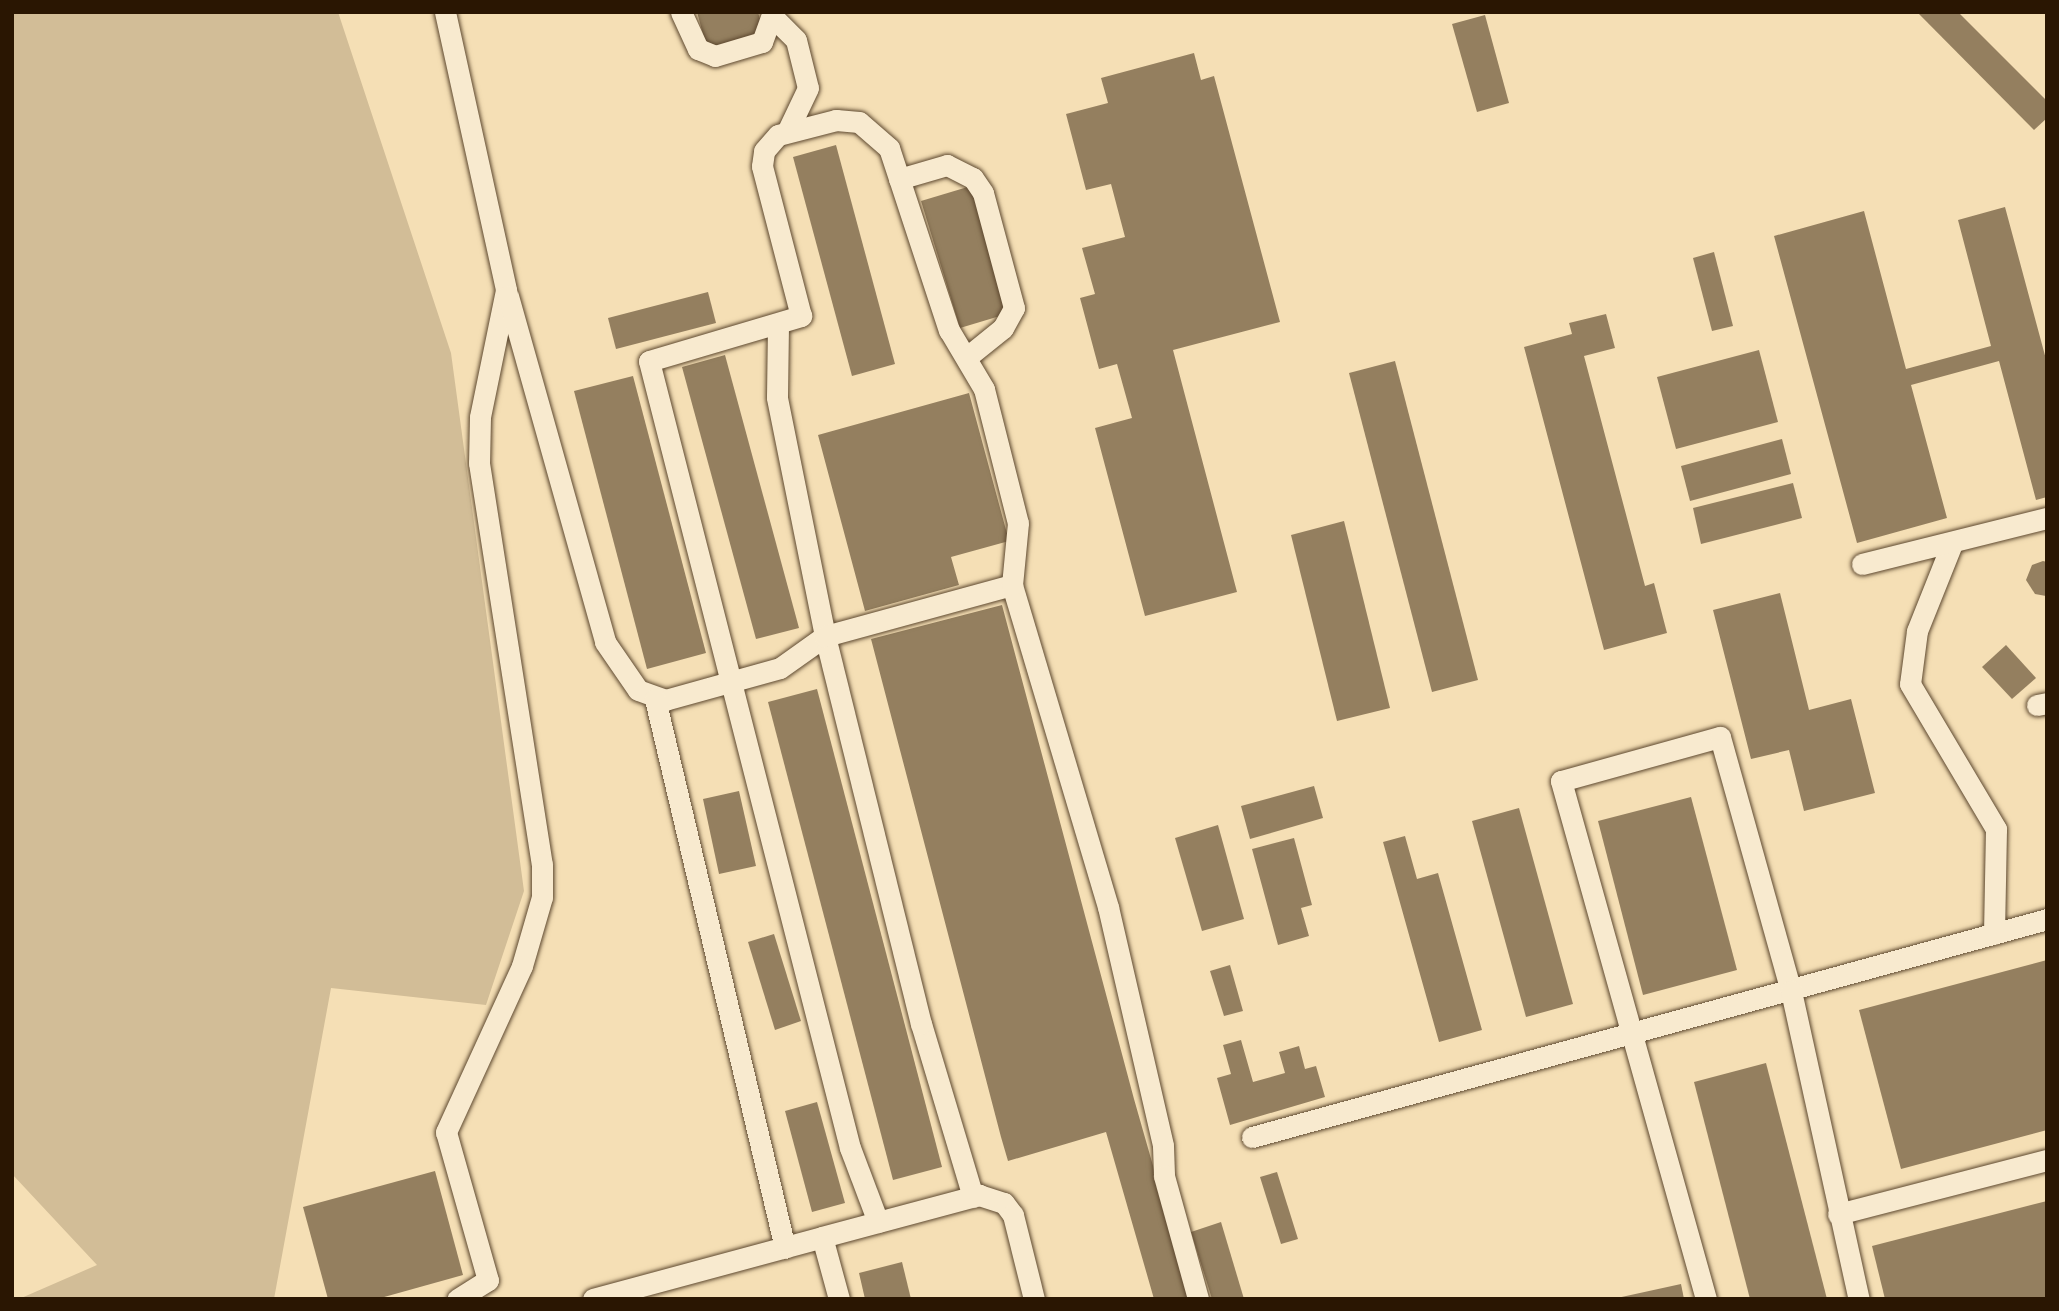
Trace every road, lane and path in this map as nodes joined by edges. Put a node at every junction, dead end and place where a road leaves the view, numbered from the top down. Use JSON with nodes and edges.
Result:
{"nodes":[{"id":1,"x":445,"y":12,"type":"edge"},
{"id":2,"x":681,"y":12,"type":"edge"},
{"id":3,"x":774,"y":15,"type":"edge"},
{"id":4,"x":787,"y":132,"type":"junction"},
{"id":5,"x":899,"y":179,"type":"junction"},
{"id":6,"x":506,"y":290,"type":"junction"},
{"id":7,"x":778,"y":324,"type":"junction"},
{"id":8,"x":967,"y":357,"type":"junction"},
{"id":9,"x":2047,"y":518,"type":"edge"},
{"id":10,"x":1951,"y":546,"type":"junction"},
{"id":11,"x":1862,"y":564,"type":"dead end"},
{"id":12,"x":1013,"y":584,"type":"junction"},
{"id":13,"x":825,"y":636,"type":"junction"},
{"id":14,"x":734,"y":682,"type":"junction"},
{"id":15,"x":655,"y":699,"type":"junction"},
{"id":16,"x":2047,"y":919,"type":"edge"},
{"id":17,"x":1994,"y":934,"type":"junction"},
{"id":18,"x":1791,"y":991,"type":"junction"},
{"id":19,"x":1630,"y":1037,"type":"junction"},
{"id":20,"x":1252,"y":1137,"type":"dead end"},
{"id":21,"x":2047,"y":1160,"type":"edge"},
{"id":22,"x":973,"y":1197,"type":"junction"},
{"id":23,"x":1838,"y":1214,"type":"junction"},
{"id":24,"x":878,"y":1222,"type":"junction"},
{"id":25,"x":822,"y":1237,"type":"junction"},
{"id":26,"x":785,"y":1248,"type":"junction"},
{"id":27,"x":458,"y":1299,"type":"edge"},
{"id":28,"x":593,"y":1299,"type":"edge"},
{"id":29,"x":839,"y":1299,"type":"edge"},
{"id":30,"x":1034,"y":1299,"type":"edge"},
{"id":31,"x":1198,"y":1299,"type":"edge"},
{"id":32,"x":1706,"y":1299,"type":"edge"},
{"id":33,"x":1859,"y":1299,"type":"edge"}],
"edges":[{"from":1,"to":6,"type":"lane"},
{"from":2,"to":3,"type":"lane"},
{"from":3,"to":4,"type":"lane"},
{"from":4,"to":5,"type":"lane"},
{"from":4,"to":7,"type":"lane"},
{"from":5,"to":8,"type":"lane"},
{"from":5,"to":8,"type":"lane"},
{"from":6,"to":15,"type":"lane"},
{"from":6,"to":27,"type":"lane"},
{"from":7,"to":13,"type":"lane"},
{"from":7,"to":14,"type":"lane"},
{"from":8,"to":12,"type":"lane"},
{"from":9,"to":10,"type":"lane"},
{"from":10,"to":11,"type":"lane"},
{"from":10,"to":17,"type":"lane"},
{"from":12,"to":13,"type":"lane"},
{"from":12,"to":31,"type":"lane"},
{"from":13,"to":14,"type":"lane"},
{"from":13,"to":22,"type":"lane"},
{"from":14,"to":15,"type":"lane"},
{"from":14,"to":24,"type":"lane"},
{"from":15,"to":26,"type":"lane"},
{"from":16,"to":17,"type":"lane"},
{"from":17,"to":18,"type":"lane"},
{"from":18,"to":19,"type":"lane"},
{"from":18,"to":19,"type":"lane"},
{"from":18,"to":23,"type":"lane"},
{"from":19,"to":20,"type":"lane"},
{"from":19,"to":32,"type":"lane"},
{"from":21,"to":23,"type":"lane"},
{"from":22,"to":24,"type":"lane"},
{"from":22,"to":30,"type":"lane"},
{"from":23,"to":33,"type":"lane"},
{"from":24,"to":25,"type":"lane"},
{"from":25,"to":26,"type":"lane"},
{"from":25,"to":29,"type":"lane"},
{"from":26,"to":28,"type":"lane"}]}
